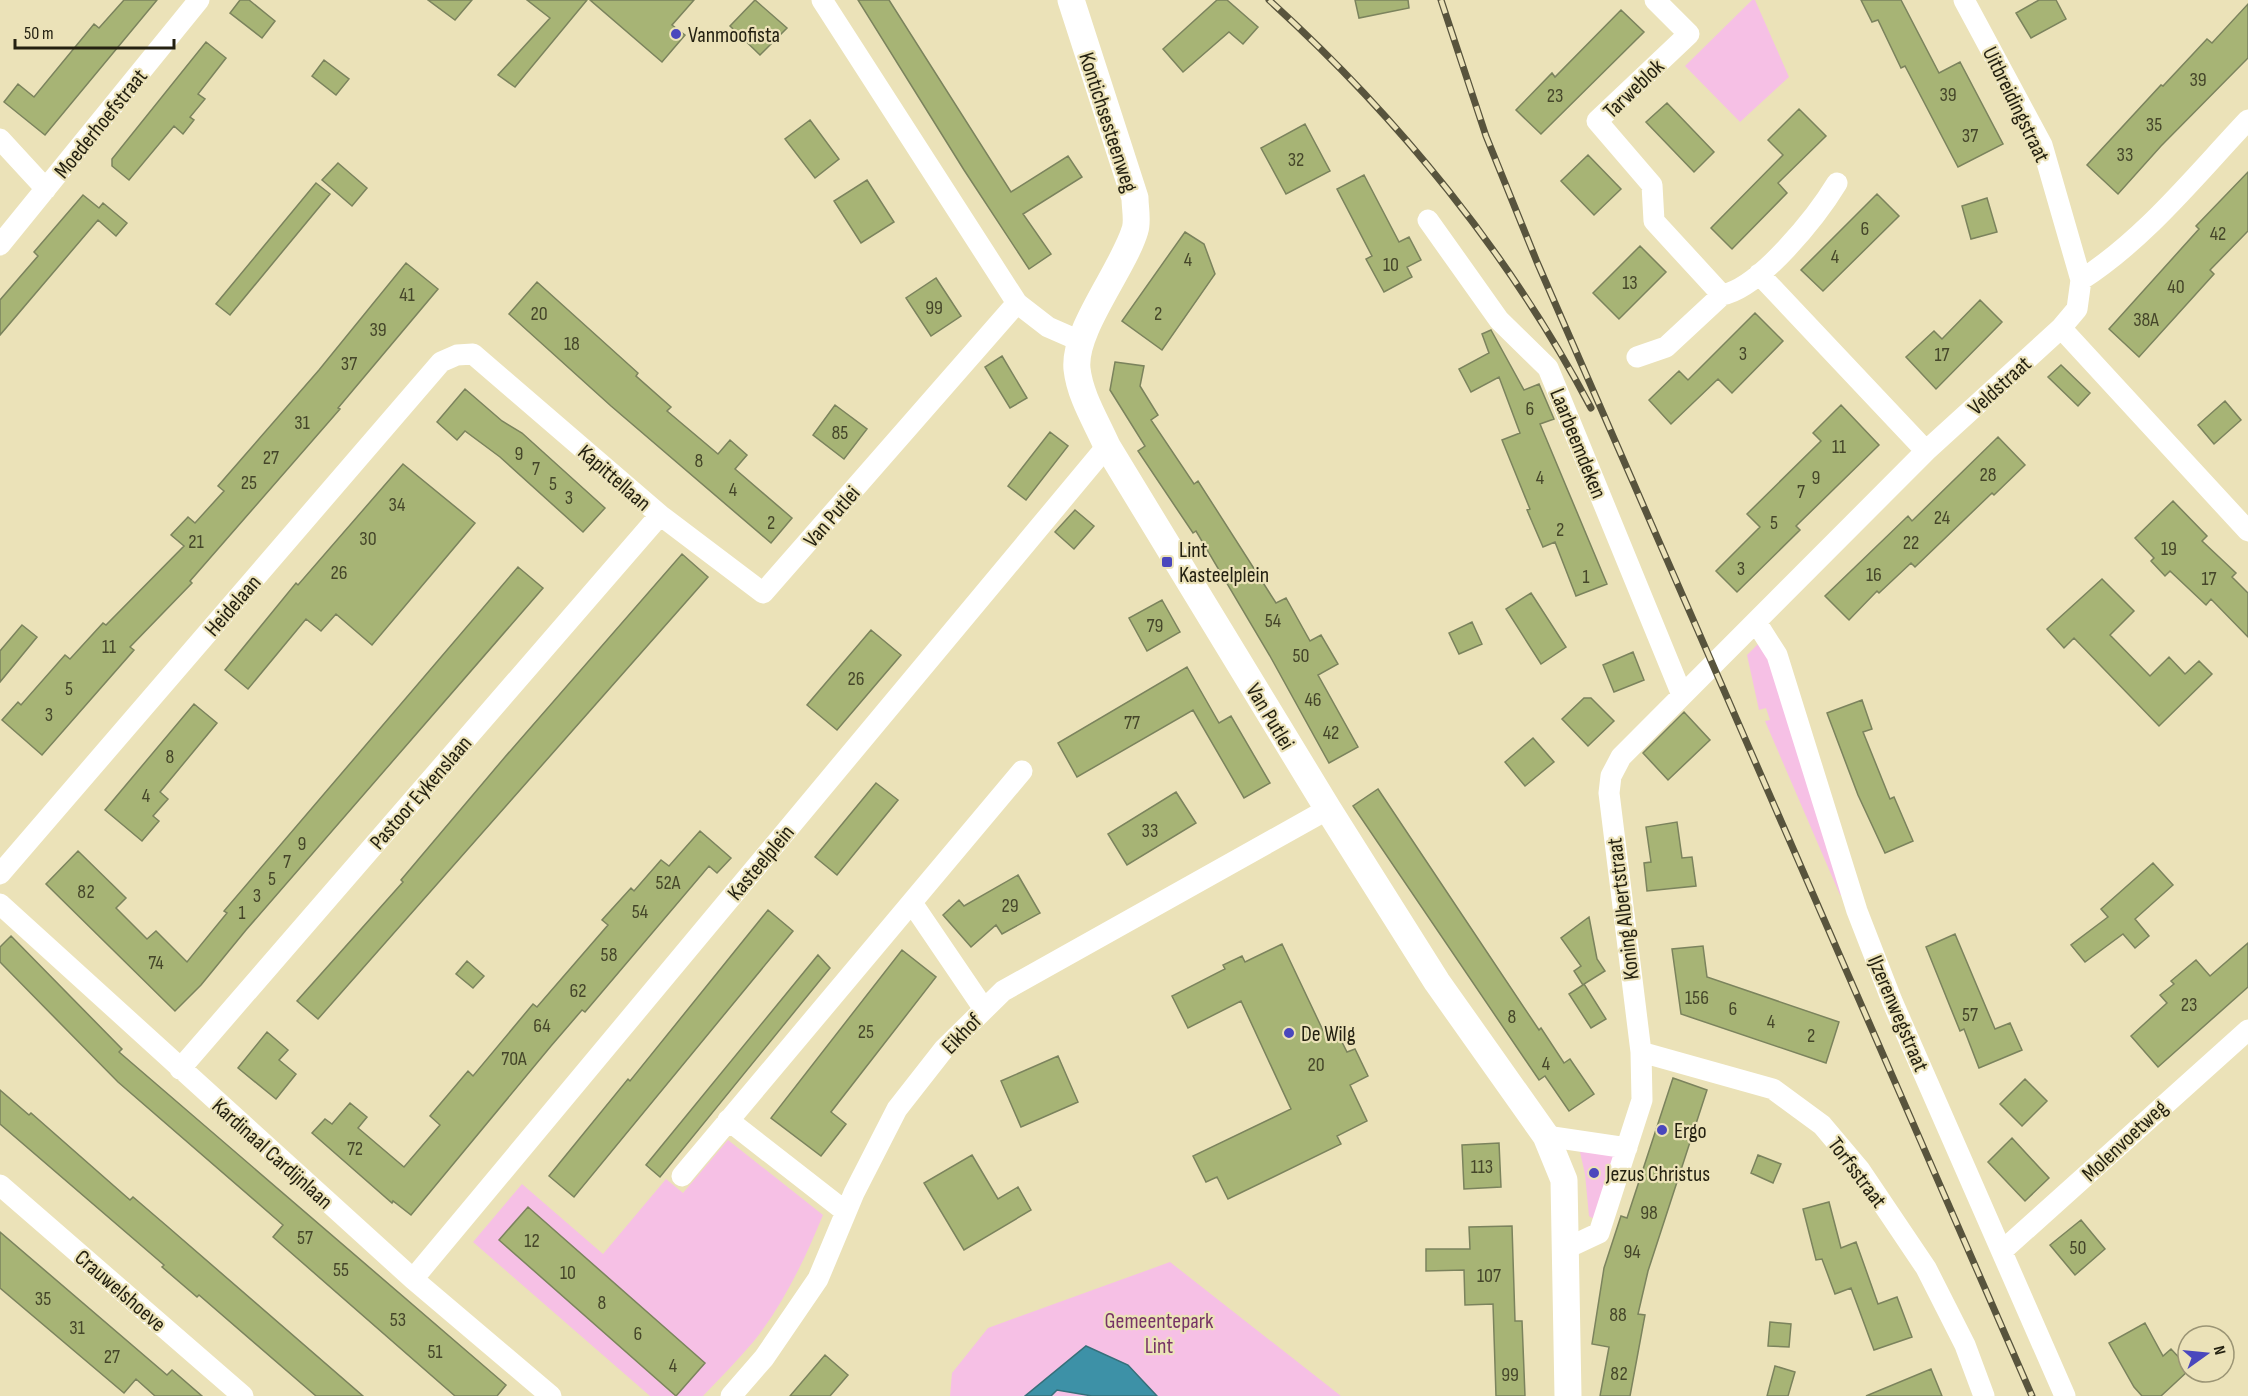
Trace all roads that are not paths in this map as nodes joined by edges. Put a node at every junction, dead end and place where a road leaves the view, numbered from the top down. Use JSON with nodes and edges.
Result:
{"nodes":[{"id":1,"x":199,"y":0,"type":"edge"},
{"id":2,"x":822,"y":0,"type":"edge"},
{"id":3,"x":1071,"y":0,"type":"edge"},
{"id":4,"x":1655,"y":0,"type":"edge"},
{"id":5,"x":1964,"y":0,"type":"edge"},
{"id":6,"x":2248,"y":120,"type":"edge"},
{"id":7,"x":0,"y":140,"type":"edge"},
{"id":8,"x":1837,"y":183,"type":"dead end"},
{"id":9,"x":46,"y":189,"type":"junction"},
{"id":10,"x":1428,"y":220,"type":"dead end"},
{"id":11,"x":0,"y":245,"type":"edge"},
{"id":12,"x":1759,"y":274,"type":"junction"},
{"id":13,"x":2080,"y":280,"type":"junction"},
{"id":14,"x":1722,"y":295,"type":"junction"},
{"id":15,"x":1017,"y":303,"type":"junction"},
{"id":16,"x":2061,"y":328,"type":"junction"},
{"id":17,"x":1080,"y":341,"type":"junction"},
{"id":18,"x":473,"y":354,"type":"joint"},
{"id":19,"x":1637,"y":357,"type":"dead end"},
{"id":20,"x":1107,"y":446,"type":"junction"},
{"id":21,"x":1926,"y":451,"type":"junction"},
{"id":22,"x":660,"y":515,"type":"junction"},
{"id":23,"x":2248,"y":531,"type":"edge"},
{"id":24,"x":763,"y":593,"type":"joint"},
{"id":25,"x":1756,"y":622,"type":"junction"},
{"id":26,"x":1734,"y":644,"type":"joint"},
{"id":27,"x":1682,"y":695,"type":"junction"},
{"id":28,"x":1022,"y":771,"type":"dead end"},
{"id":29,"x":1328,"y":809,"type":"junction"},
{"id":30,"x":0,"y":873,"type":"edge"},
{"id":31,"x":912,"y":903,"type":"junction"},
{"id":32,"x":0,"y":904,"type":"edge"},
{"id":33,"x":984,"y":1009,"type":"junction"},
{"id":34,"x":2248,"y":1030,"type":"edge"},
{"id":35,"x":1641,"y":1052,"type":"junction"},
{"id":36,"x":180,"y":1069,"type":"junction"},
{"id":37,"x":728,"y":1120,"type":"junction"},
{"id":38,"x":1546,"y":1136,"type":"junction"},
{"id":39,"x":1627,"y":1148,"type":"junction"},
{"id":40,"x":682,"y":1176,"type":"dead end"},
{"id":41,"x":0,"y":1185,"type":"edge"},
{"id":42,"x":846,"y":1212,"type":"junction"},
{"id":43,"x":1567,"y":1248,"type":"junction"},
{"id":44,"x":2002,"y":1251,"type":"junction"},
{"id":45,"x":413,"y":1279,"type":"junction"},
{"id":46,"x":243,"y":1396,"type":"edge"},
{"id":47,"x":551,"y":1396,"type":"edge"},
{"id":48,"x":731,"y":1396,"type":"edge"},
{"id":49,"x":1568,"y":1396,"type":"edge"},
{"id":50,"x":1984,"y":1396,"type":"edge"},
{"id":51,"x":2065,"y":1396,"type":"edge"}],
"edges":[{"from":1,"to":9,"type":"street","name":"Moederhoefstraat"},
{"from":2,"to":15,"type":"street"},
{"from":3,"to":17,"type":"street","name":"Kontichsesteenweg"},
{"from":4,"to":14,"type":"street","name":"Tarweblok"},
{"from":5,"to":13,"type":"street","name":"Uitbreidingstraat"},
{"from":6,"to":13,"type":"street"},
{"from":7,"to":9,"type":"street","name":"Moederhoefstraat"},
{"from":8,"to":12,"type":"street"},
{"from":9,"to":11,"type":"street","name":"Moederhoefstraat"},
{"from":10,"to":27,"type":"street","name":"Laarbeemdeken"},
{"from":12,"to":14,"type":"street"},
{"from":12,"to":21,"type":"street"},
{"from":13,"to":16,"type":"street","name":"Veldstraat"},
{"from":14,"to":19,"type":"street"},
{"from":15,"to":17,"type":"street"},
{"from":15,"to":24,"type":"street","name":"Van Putlei"},
{"from":16,"to":21,"type":"street","name":"Veldstraat"},
{"from":16,"to":23,"type":"street"},
{"from":17,"to":20,"type":"street","name":"Van Putlei"},
{"from":18,"to":22,"type":"street","name":"Kapittellaan"},
{"from":18,"to":30,"type":"street","name":"Heidelaan"},
{"from":20,"to":29,"type":"street","name":"Van Putlei"},
{"from":20,"to":45,"type":"street","name":"Kasteelplein"},
{"from":21,"to":25,"type":"street","name":"Veldstraat"},
{"from":22,"to":24,"type":"street","name":"Kapittellaan"},
{"from":22,"to":36,"type":"street","name":"Pastoor Eykenslaan"},
{"from":25,"to":26,"type":"street","name":"Veldstraat"},
{"from":25,"to":44,"type":"street","name":"IJzerenwegstraat"},
{"from":26,"to":27,"type":"street","name":"Koning Albertstraat"},
{"from":27,"to":35,"type":"street","name":"Koning Albertstraat"},
{"from":28,"to":31,"type":"street"},
{"from":29,"to":33,"type":"street","name":"Eikhof"},
{"from":29,"to":38,"type":"street","name":"Van Putlei"},
{"from":31,"to":33,"type":"street"},
{"from":31,"to":37,"type":"street"},
{"from":32,"to":36,"type":"street","name":"Kardinaal Cardijnlaan"},
{"from":33,"to":42,"type":"street","name":"Eikhof"},
{"from":34,"to":44,"type":"street","name":"Molenvoetweg"},
{"from":35,"to":39,"type":"street","name":"Koning Albertstraat"},
{"from":35,"to":50,"type":"street","name":"Torfsstraat"},
{"from":36,"to":45,"type":"street","name":"Kardinaal Cardijnlaan"},
{"from":37,"to":40,"type":"street"},
{"from":37,"to":42,"type":"street"},
{"from":38,"to":39,"type":"street"},
{"from":38,"to":43,"type":"street"},
{"from":39,"to":43,"type":"street","name":"Koning Albertstraat"},
{"from":41,"to":46,"type":"street","name":"Crauwelshoeve"},
{"from":42,"to":48,"type":"street","name":"Eikhof"},
{"from":43,"to":49,"type":"street"},
{"from":44,"to":51,"type":"street","name":"IJzerenwegstraat"},
{"from":45,"to":47,"type":"street","name":"Kardinaal Cardijnlaan"}]}
